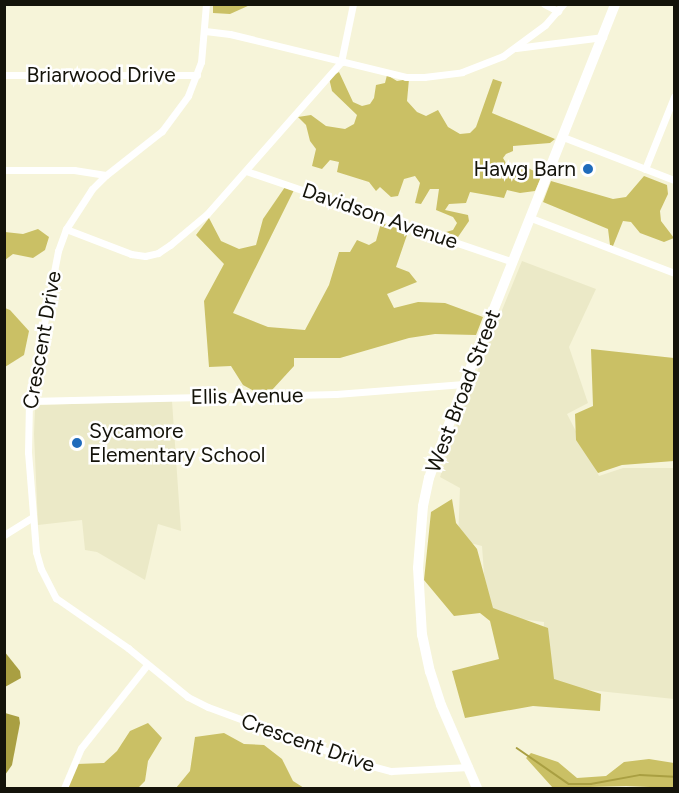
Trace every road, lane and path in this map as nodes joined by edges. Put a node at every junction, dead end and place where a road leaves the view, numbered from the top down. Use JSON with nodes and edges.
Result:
{"nodes":[{"id":1,"x":206,"y":4,"type":"edge"},
{"id":2,"x":353,"y":4,"type":"edge"},
{"id":3,"x":544,"y":4,"type":"edge"},
{"id":4,"x":615,"y":4,"type":"edge"},
{"id":5,"x":560,"y":8,"type":"edge"},
{"id":6,"x":205,"y":32,"type":"junction"},
{"id":7,"x":603,"y":38,"type":"junction"},
{"id":8,"x":515,"y":48,"type":"junction"},
{"id":9,"x":341,"y":62,"type":"junction"},
{"id":10,"x":4,"y":75,"type":"edge"},
{"id":11,"x":197,"y":75,"type":"junction"},
{"id":12,"x":675,"y":97,"type":"edge"},
{"id":13,"x":563,"y":137,"type":"junction"},
{"id":14,"x":645,"y":169,"type":"junction"},
{"id":15,"x":4,"y":170,"type":"edge"},
{"id":16,"x":246,"y":171,"type":"junction"},
{"id":17,"x":106,"y":175,"type":"junction"},
{"id":18,"x":675,"y":180,"type":"edge"},
{"id":19,"x":531,"y":218,"type":"junction"},
{"id":20,"x":66,"y":229,"type":"junction"},
{"id":21,"x":513,"y":262,"type":"junction"},
{"id":22,"x":675,"y":273,"type":"edge"},
{"id":23,"x":464,"y":384,"type":"junction"},
{"id":24,"x":29,"y":401,"type":"junction"},
{"id":25,"x":33,"y":517,"type":"junction"},
{"id":26,"x":4,"y":535,"type":"edge"},
{"id":27,"x":147,"y":665,"type":"junction"},
{"id":28,"x":469,"y":767,"type":"junction"},
{"id":29,"x":64,"y":789,"type":"edge"},
{"id":30,"x":477,"y":789,"type":"edge"}],
"edges":[{"from":1,"to":6,"type":"street","name":"Crescent Drive"},
{"from":2,"to":9,"type":"street"},
{"from":3,"to":5,"type":"street"},
{"from":4,"to":7,"type":"main road","name":"West Broad Street"},
{"from":5,"to":8,"type":"street"},
{"from":6,"to":9,"type":"street"},
{"from":6,"to":11,"type":"street","name":"Crescent Drive"},
{"from":7,"to":8,"type":"street"},
{"from":7,"to":13,"type":"main road","name":"West Broad Street"},
{"from":8,"to":9,"type":"street"},
{"from":9,"to":16,"type":"street"},
{"from":10,"to":11,"type":"street","name":"Briarwood Drive"},
{"from":11,"to":17,"type":"street","name":"Crescent Drive"},
{"from":12,"to":14,"type":"street"},
{"from":13,"to":14,"type":"street"},
{"from":13,"to":19,"type":"main road","name":"West Broad Street"},
{"from":14,"to":18,"type":"street"},
{"from":15,"to":17,"type":"street"},
{"from":16,"to":20,"type":"street"},
{"from":16,"to":21,"type":"street","name":"Davidson Avenue"},
{"from":17,"to":20,"type":"street","name":"Crescent Drive"},
{"from":19,"to":21,"type":"main road","name":"West Broad Street"},
{"from":19,"to":22,"type":"street"},
{"from":20,"to":24,"type":"street","name":"Crescent Drive"},
{"from":21,"to":23,"type":"main road","name":"West Broad Street"},
{"from":23,"to":24,"type":"street","name":"Ellis Avenue"},
{"from":23,"to":28,"type":"main road","name":"West Broad Street"},
{"from":24,"to":25,"type":"street","name":"Crescent Drive"},
{"from":25,"to":26,"type":"street"},
{"from":25,"to":27,"type":"street","name":"Crescent Drive"},
{"from":27,"to":28,"type":"street","name":"Crescent Drive"},
{"from":27,"to":29,"type":"street"},
{"from":28,"to":30,"type":"main road","name":"West Broad Street"}]}
